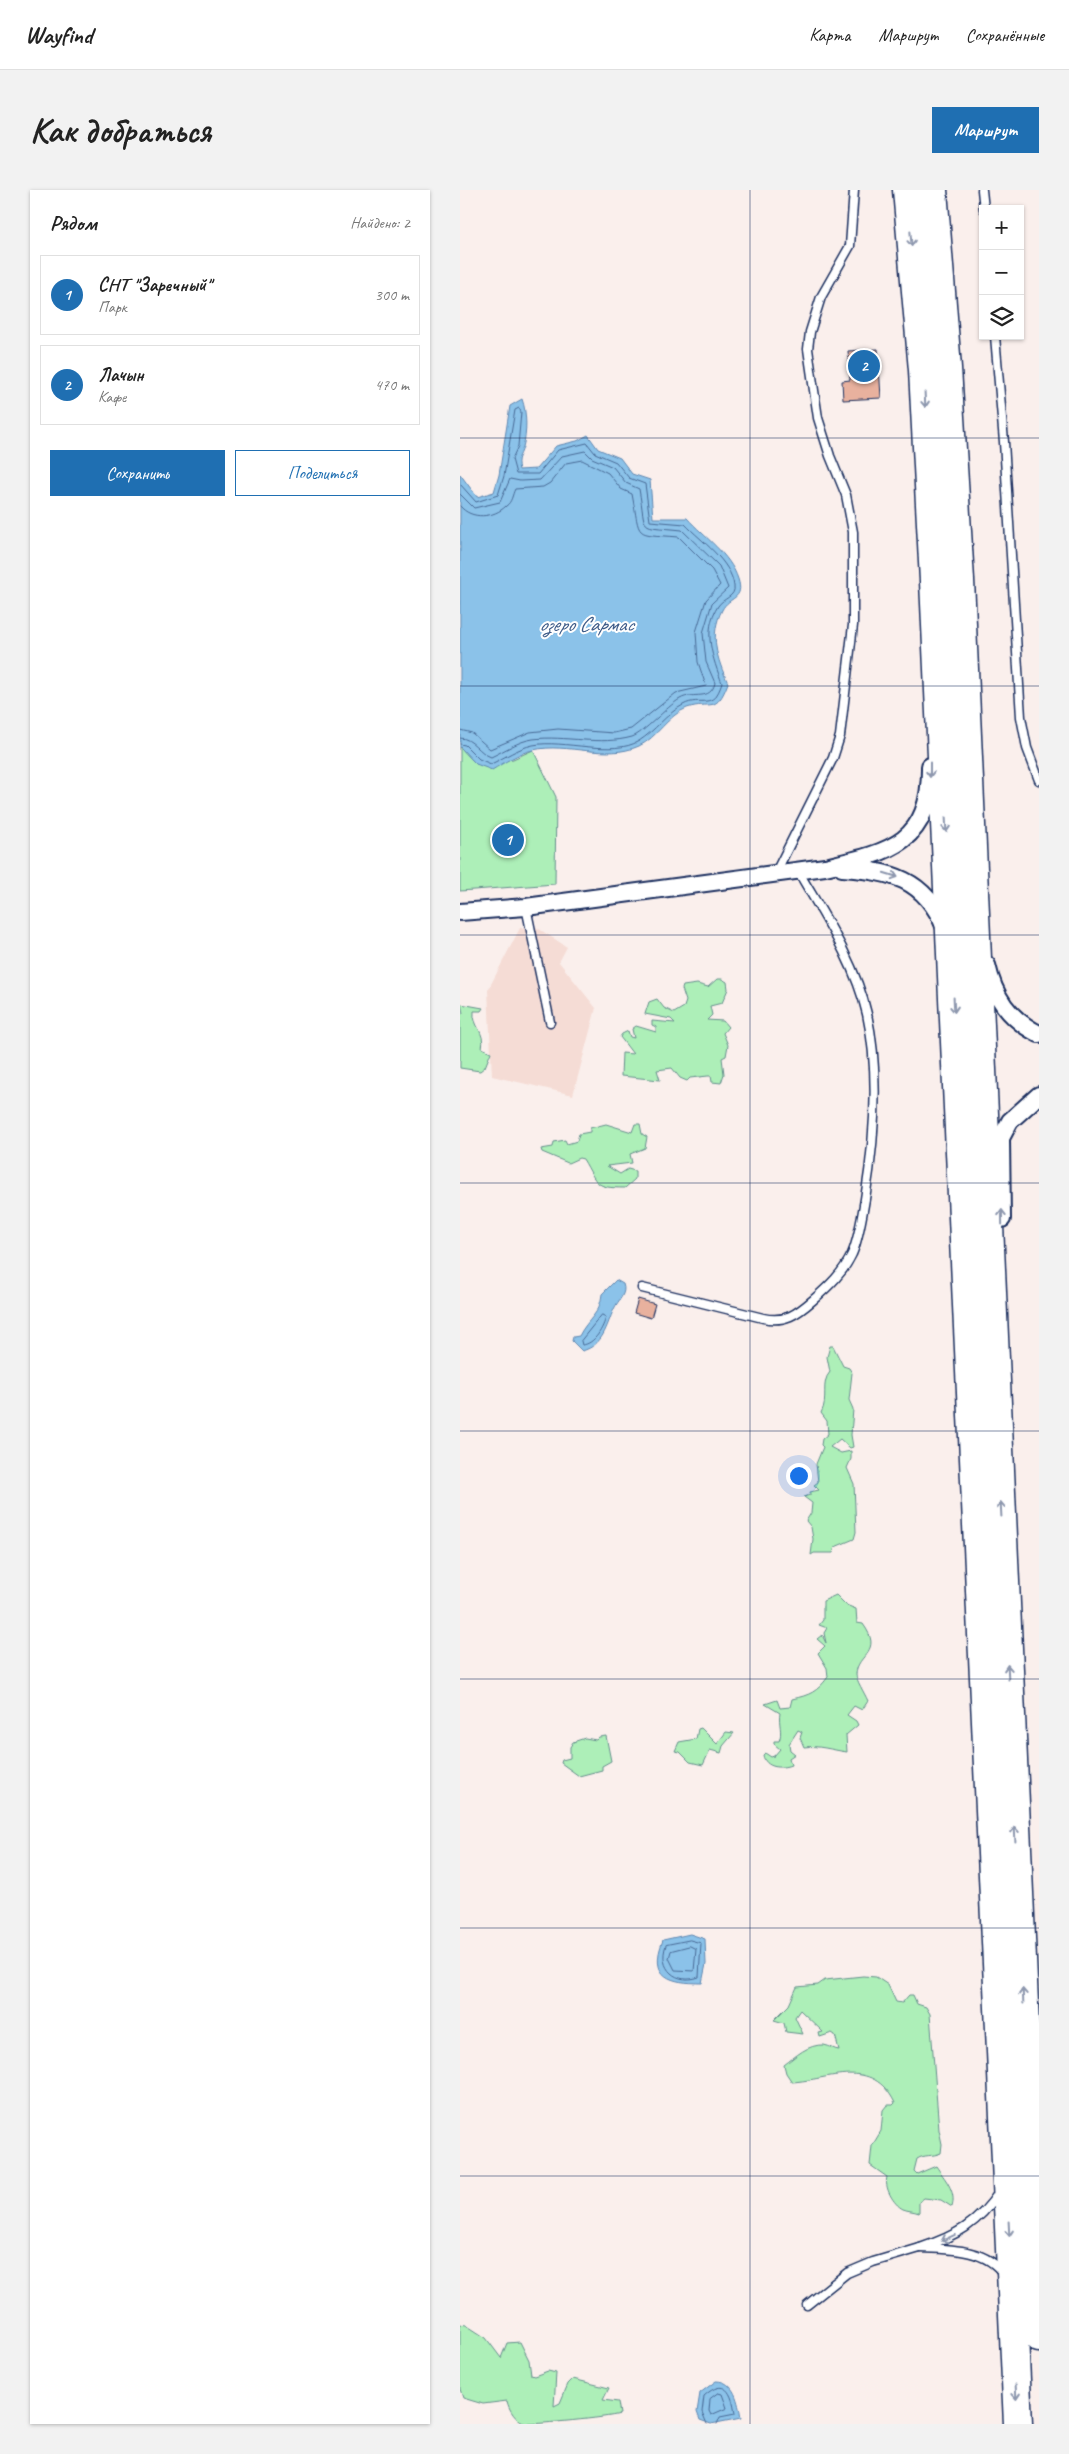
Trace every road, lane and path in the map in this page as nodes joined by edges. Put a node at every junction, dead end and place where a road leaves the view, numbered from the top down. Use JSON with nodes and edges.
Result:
{"nodes":[{"id":1,"x":854,"y":190,"type":"edge"},
{"id":2,"x":907,"y":190,"type":"edge"},
{"id":3,"x":933,"y":190,"type":"edge"},
{"id":4,"x":982,"y":190,"type":"edge"},
{"id":5,"x":984,"y":205,"type":"edge"},
{"id":6,"x":995,"y":340,"type":"edge"},
{"id":7,"x":934,"y":581,"type":"junction"},
{"id":8,"x":1039,"y":780,"type":"edge"},
{"id":9,"x":825,"y":867,"type":"junction"},
{"id":10,"x":798,"y":871,"type":"junction"},
{"id":11,"x":775,"y":874,"type":"junction"},
{"id":12,"x":973,"y":904,"type":"junction"},
{"id":13,"x":526,"y":907,"type":"junction"},
{"id":14,"x":460,"y":912,"type":"edge"},
{"id":15,"x":952,"y":963,"type":"junction"},
{"id":16,"x":550,"y":1022,"type":"dead end"},
{"id":17,"x":1039,"y":1034,"type":"edge"},
{"id":18,"x":1039,"y":1095,"type":"edge"},
{"id":19,"x":642,"y":1288,"type":"dead end"},
{"id":20,"x":998,"y":1441,"type":"junction"},
{"id":21,"x":1006,"y":2180,"type":"junction"},
{"id":22,"x":920,"y":2248,"type":"junction"},
{"id":23,"x":1012,"y":2287,"type":"junction"},
{"id":24,"x":807,"y":2305,"type":"dead end"},
{"id":25,"x":1039,"y":2338,"type":"edge"},
{"id":26,"x":1018,"y":2424,"type":"edge"}],
"edges":[{"from":1,"to":11,"type":"lane"},
{"from":2,"to":7,"type":"highway","one_way":true},
{"from":3,"to":12,"type":"highway"},
{"from":4,"to":5,"type":"lane"},
{"from":6,"to":8,"type":"lane"},
{"from":7,"to":9,"type":"street","one_way":true},
{"from":7,"to":15,"type":"highway","one_way":true},
{"from":9,"to":10,"type":"street"},
{"from":9,"to":15,"type":"street","one_way":true},
{"from":10,"to":11,"type":"street"},
{"from":10,"to":19,"type":"lane"},
{"from":11,"to":13,"type":"street"},
{"from":12,"to":17,"type":"street"},
{"from":12,"to":20,"type":"highway"},
{"from":13,"to":14,"type":"street"},
{"from":13,"to":16,"type":"lane"},
{"from":15,"to":21,"type":"highway","one_way":true},
{"from":20,"to":18,"type":"street","one_way":true},
{"from":25,"to":20,"type":"highway","one_way":true},
{"from":21,"to":22,"type":"lane","one_way":true},
{"from":21,"to":23,"type":"highway","one_way":true},
{"from":22,"to":23,"type":"lane"},
{"from":22,"to":24,"type":"lane"},
{"from":23,"to":26,"type":"highway","one_way":true}]}
